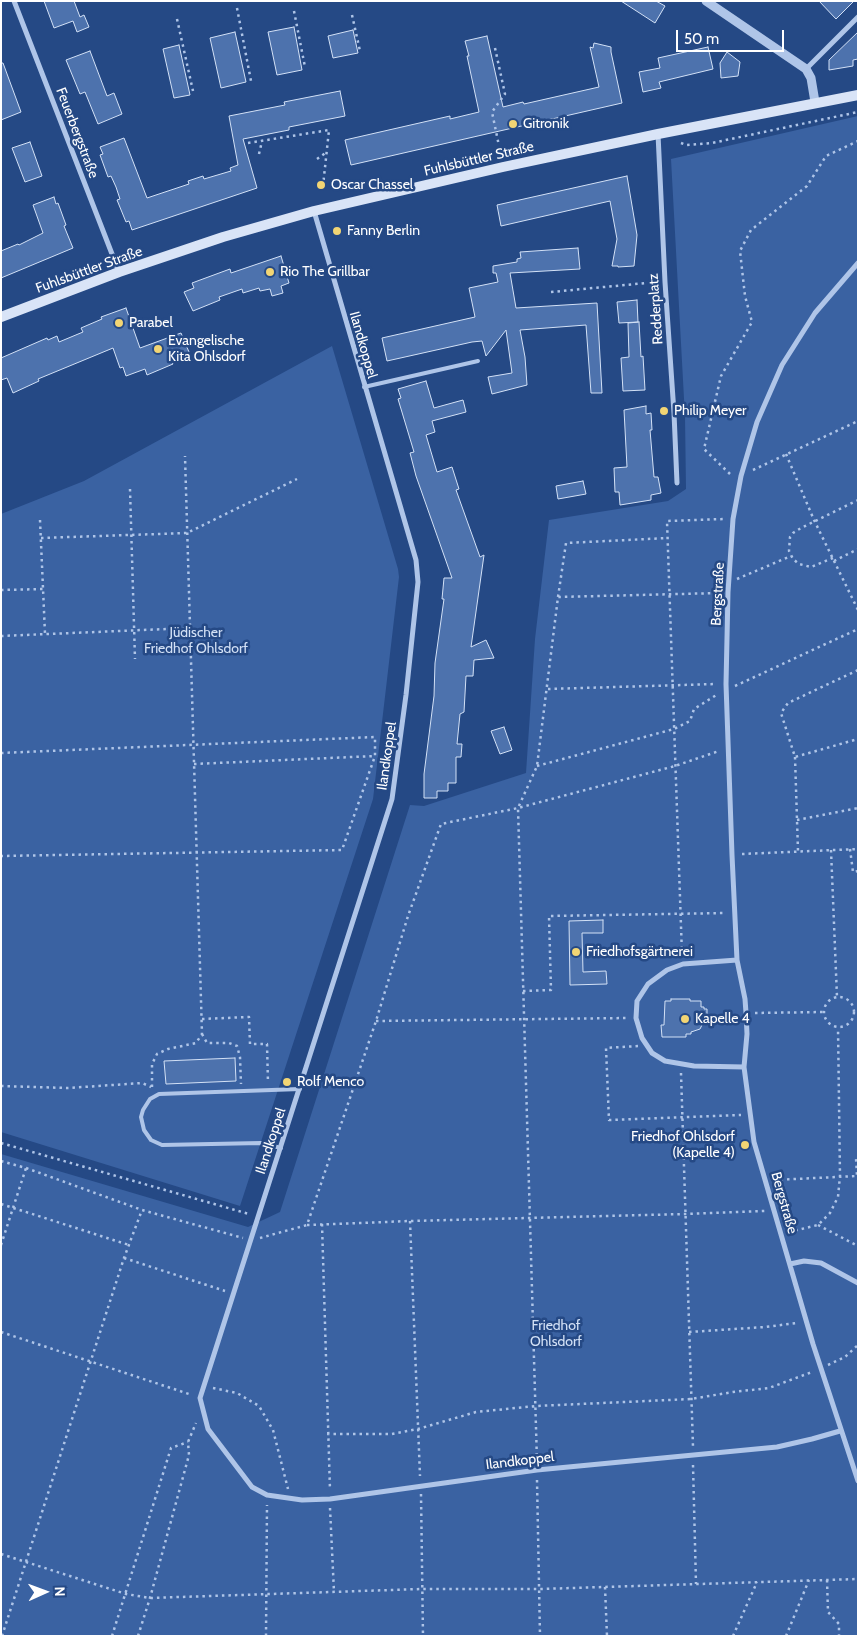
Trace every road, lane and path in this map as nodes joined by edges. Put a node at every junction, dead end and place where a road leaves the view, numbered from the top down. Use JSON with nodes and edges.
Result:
{"nodes":[{"id":1,"x":14,"y":1,"type":"edge"},
{"id":2,"x":706,"y":1,"type":"edge"},
{"id":3,"x":237,"y":8,"type":"dead end"},
{"id":4,"x":294,"y":11,"type":"dead end"},
{"id":5,"x":352,"y":15,"type":"dead end"},
{"id":6,"x":858,"y":17,"type":"edge"},
{"id":7,"x":177,"y":19,"type":"dead end"},
{"id":8,"x":495,"y":48,"type":"dead end"},
{"id":9,"x":360,"y":51,"type":"dead end"},
{"id":10,"x":305,"y":68,"type":"dead end"},
{"id":11,"x":806,"y":69,"type":"junction"},
{"id":12,"x":251,"y":80,"type":"dead end"},
{"id":13,"x":193,"y":91,"type":"dead end"},
{"id":14,"x":858,"y":94,"type":"edge"},
{"id":15,"x":815,"y":102,"type":"junction"},
{"id":16,"x":858,"y":112,"type":"edge"},
{"id":17,"x":658,"y":134,"type":"junction"},
{"id":18,"x":262,"y":141,"type":"junction"},
{"id":19,"x":858,"y":141,"type":"edge"},
{"id":20,"x":248,"y":144,"type":"dead end"},
{"id":21,"x":686,"y":145,"type":"dead end"},
{"id":22,"x":498,"y":146,"type":"dead end"},
{"id":23,"x":327,"y":152,"type":"junction"},
{"id":24,"x":259,"y":154,"type":"dead end"},
{"id":25,"x":317,"y":159,"type":"dead end"},
{"id":26,"x":323,"y":186,"type":"dead end"},
{"id":27,"x":314,"y":211,"type":"junction"},
{"id":28,"x":858,"y":263,"type":"edge"},
{"id":29,"x":119,"y":272,"type":"junction"},
{"id":30,"x":664,"y":282,"type":"junction"},
{"id":31,"x":551,"y":292,"type":"dead end"},
{"id":32,"x":1,"y":317,"type":"edge"},
{"id":33,"x":478,"y":362,"type":"dead end"},
{"id":34,"x":364,"y":387,"type":"junction"},
{"id":35,"x":858,"y":421,"type":"edge"},
{"id":36,"x":786,"y":454,"type":"junction"},
{"id":37,"x":184,"y":456,"type":"dead end"},
{"id":38,"x":730,"y":474,"type":"dead end"},
{"id":39,"x":741,"y":476,"type":"junction"},
{"id":40,"x":297,"y":479,"type":"dead end"},
{"id":41,"x":677,"y":483,"type":"dead end"},
{"id":42,"x":130,"y":489,"type":"dead end"},
{"id":43,"x":858,"y":500,"type":"edge"},
{"id":44,"x":733,"y":519,"type":"junction"},
{"id":45,"x":40,"y":520,"type":"dead end"},
{"id":46,"x":814,"y":520,"type":"junction"},
{"id":47,"x":187,"y":533,"type":"junction"},
{"id":48,"x":130,"y":535,"type":"junction"},
{"id":49,"x":41,"y":538,"type":"junction"},
{"id":50,"x":668,"y":538,"type":"junction"},
{"id":51,"x":858,"y":549,"type":"edge"},
{"id":52,"x":790,"y":556,"type":"junction"},
{"id":53,"x":833,"y":559,"type":"junction"},
{"id":54,"x":728,"y":583,"type":"junction"},
{"id":55,"x":43,"y":589,"type":"junction"},
{"id":56,"x":1,"y":590,"type":"edge"},
{"id":57,"x":728,"y":592,"type":"junction"},
{"id":58,"x":670,"y":595,"type":"junction"},
{"id":59,"x":558,"y":597,"type":"junction"},
{"id":60,"x":858,"y":610,"type":"edge"},
{"id":61,"x":190,"y":628,"type":"junction"},
{"id":62,"x":858,"y":629,"type":"edge"},
{"id":63,"x":134,"y":630,"type":"junction"},
{"id":64,"x":45,"y":634,"type":"junction"},
{"id":65,"x":1,"y":636,"type":"edge"},
{"id":66,"x":135,"y":658,"type":"dead end"},
{"id":67,"x":858,"y":670,"type":"edge"},
{"id":68,"x":673,"y":686,"type":"junction"},
{"id":69,"x":726,"y":687,"type":"junction"},
{"id":70,"x":548,"y":689,"type":"junction"},
{"id":71,"x":674,"y":729,"type":"junction"},
{"id":72,"x":858,"y":739,"type":"edge"},
{"id":73,"x":194,"y":745,"type":"junction"},
{"id":74,"x":728,"y":748,"type":"junction"},
{"id":75,"x":1,"y":753,"type":"edge"},
{"id":76,"x":376,"y":756,"type":"junction"},
{"id":77,"x":795,"y":757,"type":"junction"},
{"id":78,"x":194,"y":764,"type":"junction"},
{"id":79,"x":537,"y":766,"type":"junction"},
{"id":80,"x":675,"y":766,"type":"junction"},
{"id":81,"x":518,"y":808,"type":"junction"},
{"id":82,"x":858,"y":808,"type":"edge"},
{"id":83,"x":797,"y":820,"type":"junction"},
{"id":84,"x":850,"y":849,"type":"junction"},
{"id":85,"x":858,"y":849,"type":"edge"},
{"id":86,"x":831,"y":850,"type":"junction"},
{"id":87,"x":197,"y":851,"type":"junction"},
{"id":88,"x":798,"y":851,"type":"junction"},
{"id":89,"x":732,"y":855,"type":"junction"},
{"id":90,"x":1,"y":856,"type":"edge"},
{"id":91,"x":858,"y":871,"type":"edge"},
{"id":92,"x":681,"y":913,"type":"junction"},
{"id":93,"x":736,"y":913,"type":"junction"},
{"id":94,"x":737,"y":960,"type":"junction"},
{"id":95,"x":683,"y":964,"type":"junction"},
{"id":96,"x":523,"y":991,"type":"junction"},
{"id":97,"x":837,"y":997,"type":"junction"},
{"id":98,"x":823,"y":1012,"type":"junction"},
{"id":99,"x":746,"y":1013,"type":"junction"},
{"id":100,"x":856,"y":1013,"type":"edge"},
{"id":101,"x":524,"y":1018,"type":"junction"},
{"id":102,"x":636,"y":1018,"type":"junction"},
{"id":103,"x":202,"y":1019,"type":"junction"},
{"id":104,"x":376,"y":1021,"type":"junction"},
{"id":105,"x":838,"y":1028,"type":"junction"},
{"id":106,"x":202,"y":1034,"type":"junction"},
{"id":107,"x":648,"y":1046,"type":"junction"},
{"id":108,"x":681,"y":1064,"type":"junction"},
{"id":109,"x":744,"y":1067,"type":"junction"},
{"id":110,"x":1,"y":1086,"type":"edge"},
{"id":111,"x":268,"y":1089,"type":"junction"},
{"id":112,"x":300,"y":1089,"type":"junction"},
{"id":113,"x":241,"y":1090,"type":"junction"},
{"id":114,"x":750,"y":1114,"type":"junction"},
{"id":115,"x":682,"y":1117,"type":"junction"},
{"id":116,"x":1,"y":1143,"type":"edge"},
{"id":117,"x":281,"y":1148,"type":"junction"},
{"id":118,"x":858,"y":1158,"type":"edge"},
{"id":119,"x":1,"y":1161,"type":"edge"},
{"id":120,"x":26,"y":1168,"type":"junction"},
{"id":121,"x":840,"y":1176,"type":"junction"},
{"id":122,"x":857,"y":1176,"type":"edge"},
{"id":123,"x":765,"y":1180,"type":"junction"},
{"id":124,"x":1,"y":1204,"type":"edge"},
{"id":125,"x":13,"y":1208,"type":"junction"},
{"id":126,"x":142,"y":1210,"type":"junction"},
{"id":127,"x":774,"y":1210,"type":"junction"},
{"id":128,"x":685,"y":1214,"type":"junction"},
{"id":129,"x":258,"y":1217,"type":"junction"},
{"id":130,"x":529,"y":1218,"type":"junction"},
{"id":131,"x":410,"y":1221,"type":"junction"},
{"id":132,"x":322,"y":1224,"type":"junction"},
{"id":133,"x":307,"y":1225,"type":"junction"},
{"id":134,"x":818,"y":1225,"type":"junction"},
{"id":135,"x":781,"y":1234,"type":"junction"},
{"id":136,"x":251,"y":1240,"type":"junction"},
{"id":137,"x":1,"y":1245,"type":"edge"},
{"id":138,"x":129,"y":1245,"type":"junction"},
{"id":139,"x":858,"y":1246,"type":"edge"},
{"id":140,"x":124,"y":1258,"type":"junction"},
{"id":141,"x":790,"y":1264,"type":"junction"},
{"id":142,"x":858,"y":1283,"type":"edge"},
{"id":143,"x":234,"y":1293,"type":"junction"},
{"id":144,"x":806,"y":1322,"type":"junction"},
{"id":145,"x":1,"y":1332,"type":"edge"},
{"id":146,"x":689,"y":1332,"type":"junction"},
{"id":147,"x":858,"y":1345,"type":"edge"},
{"id":148,"x":90,"y":1362,"type":"junction"},
{"id":149,"x":821,"y":1368,"type":"junction"},
{"id":150,"x":204,"y":1386,"type":"junction"},
{"id":151,"x":200,"y":1398,"type":"junction"},
{"id":152,"x":691,"y":1399,"type":"junction"},
{"id":153,"x":536,"y":1406,"type":"junction"},
{"id":154,"x":203,"y":1408,"type":"junction"},
{"id":155,"x":418,"y":1429,"type":"junction"},
{"id":156,"x":840,"y":1430,"type":"junction"},
{"id":157,"x":327,"y":1434,"type":"junction"},
{"id":158,"x":188,"y":1442,"type":"junction"},
{"id":159,"x":693,"y":1455,"type":"junction"},
{"id":160,"x":537,"y":1470,"type":"junction"},
{"id":161,"x":858,"y":1481,"type":"edge"},
{"id":162,"x":420,"y":1485,"type":"junction"},
{"id":163,"x":267,"y":1495,"type":"junction"},
{"id":164,"x":290,"y":1498,"type":"junction"},
{"id":165,"x":330,"y":1499,"type":"junction"},
{"id":166,"x":1,"y":1554,"type":"edge"},
{"id":167,"x":26,"y":1561,"type":"junction"},
{"id":168,"x":858,"y":1579,"type":"edge"},
{"id":169,"x":809,"y":1580,"type":"junction"},
{"id":170,"x":827,"y":1580,"type":"junction"},
{"id":171,"x":757,"y":1582,"type":"junction"},
{"id":172,"x":696,"y":1585,"type":"junction"},
{"id":173,"x":605,"y":1587,"type":"junction"},
{"id":174,"x":421,"y":1589,"type":"junction"},
{"id":175,"x":540,"y":1589,"type":"junction"},
{"id":176,"x":334,"y":1593,"type":"junction"},
{"id":177,"x":126,"y":1594,"type":"junction"},
{"id":178,"x":265,"y":1595,"type":"junction"},
{"id":179,"x":150,"y":1598,"type":"junction"},
{"id":180,"x":2,"y":1636,"type":"edge"},
{"id":181,"x":112,"y":1636,"type":"edge"},
{"id":182,"x":138,"y":1636,"type":"edge"},
{"id":183,"x":266,"y":1636,"type":"edge"},
{"id":184,"x":423,"y":1636,"type":"edge"},
{"id":185,"x":540,"y":1636,"type":"edge"},
{"id":186,"x":607,"y":1636,"type":"edge"},
{"id":187,"x":733,"y":1636,"type":"edge"},
{"id":188,"x":786,"y":1636,"type":"edge"},
{"id":189,"x":839,"y":1636,"type":"edge"}],
"edges":[{"from":1,"to":29,"type":"street","name":"Feuerbergstraße"},
{"from":2,"to":11,"type":"street"},
{"from":3,"to":12,"type":"path"},
{"from":4,"to":10,"type":"path"},
{"from":5,"to":9,"type":"path"},
{"from":6,"to":11,"type":"street"},
{"from":7,"to":13,"type":"path"},
{"from":8,"to":22,"type":"path"},
{"from":11,"to":15,"type":"street"},
{"from":14,"to":15,"type":"main road","name":"Fuhlsbüttler Straße"},
{"from":15,"to":17,"type":"main road","name":"Fuhlsbüttler Straße"},
{"from":16,"to":21,"type":"path"},
{"from":17,"to":27,"type":"main road","name":"Fuhlsbüttler Straße"},
{"from":17,"to":30,"type":"street","name":"Redderplatz"},
{"from":18,"to":20,"type":"path"},
{"from":18,"to":23,"type":"path"},
{"from":18,"to":24,"type":"path"},
{"from":19,"to":38,"type":"path"},
{"from":23,"to":25,"type":"path"},
{"from":23,"to":26,"type":"path"},
{"from":27,"to":29,"type":"main road","name":"Fuhlsbüttler Straße"},
{"from":27,"to":34,"type":"street","name":"Ilandkoppel"},
{"from":28,"to":39,"type":"street","name":"Bergstraße"},
{"from":29,"to":32,"type":"main road","name":"Fuhlsbüttler Straße"},
{"from":30,"to":31,"type":"path"},
{"from":30,"to":41,"type":"street","name":"Redderplatz"},
{"from":33,"to":34,"type":"lane"},
{"from":34,"to":112,"type":"street","name":"Ilandkoppel"},
{"from":35,"to":36,"type":"path"},
{"from":36,"to":39,"type":"path"},
{"from":36,"to":46,"type":"path"},
{"from":37,"to":47,"type":"path"},
{"from":39,"to":44,"type":"street","name":"Bergstraße"},
{"from":40,"to":47,"type":"path"},
{"from":42,"to":48,"type":"path"},
{"from":43,"to":46,"type":"path"},
{"from":44,"to":50,"type":"path"},
{"from":44,"to":54,"type":"street","name":"Bergstraße"},
{"from":45,"to":49,"type":"path"},
{"from":46,"to":52,"type":"path"},
{"from":46,"to":53,"type":"path"},
{"from":47,"to":48,"type":"path"},
{"from":47,"to":61,"type":"path"},
{"from":48,"to":49,"type":"path"},
{"from":48,"to":63,"type":"path"},
{"from":49,"to":55,"type":"path"},
{"from":50,"to":58,"type":"path"},
{"from":50,"to":59,"type":"path"},
{"from":51,"to":53,"type":"path"},
{"from":52,"to":53,"type":"path"},
{"from":52,"to":54,"type":"path"},
{"from":53,"to":60,"type":"path"},
{"from":54,"to":57,"type":"street","name":"Bergstraße"},
{"from":55,"to":56,"type":"path"},
{"from":55,"to":64,"type":"path"},
{"from":57,"to":58,"type":"path"},
{"from":57,"to":69,"type":"street","name":"Bergstraße"},
{"from":58,"to":59,"type":"path"},
{"from":58,"to":68,"type":"path"},
{"from":59,"to":70,"type":"path"},
{"from":61,"to":63,"type":"path"},
{"from":61,"to":73,"type":"path"},
{"from":62,"to":69,"type":"path"},
{"from":63,"to":64,"type":"path"},
{"from":63,"to":66,"type":"path"},
{"from":64,"to":65,"type":"path"},
{"from":67,"to":77,"type":"path"},
{"from":68,"to":69,"type":"path"},
{"from":68,"to":70,"type":"path"},
{"from":68,"to":71,"type":"path"},
{"from":69,"to":71,"type":"path"},
{"from":69,"to":74,"type":"street","name":"Bergstraße"},
{"from":70,"to":79,"type":"path"},
{"from":71,"to":79,"type":"path"},
{"from":71,"to":80,"type":"path"},
{"from":72,"to":77,"type":"path"},
{"from":73,"to":75,"type":"path"},
{"from":73,"to":76,"type":"path"},
{"from":73,"to":78,"type":"path"},
{"from":74,"to":80,"type":"path"},
{"from":74,"to":89,"type":"street","name":"Bergstraße"},
{"from":76,"to":78,"type":"path"},
{"from":76,"to":87,"type":"path"},
{"from":77,"to":83,"type":"path"},
{"from":78,"to":87,"type":"path"},
{"from":79,"to":81,"type":"path"},
{"from":80,"to":81,"type":"path"},
{"from":80,"to":92,"type":"path"},
{"from":81,"to":96,"type":"path"},
{"from":81,"to":104,"type":"path"},
{"from":82,"to":83,"type":"path"},
{"from":83,"to":88,"type":"path"},
{"from":84,"to":85,"type":"path"},
{"from":84,"to":86,"type":"path"},
{"from":84,"to":91,"type":"path"},
{"from":86,"to":88,"type":"path"},
{"from":86,"to":97,"type":"path"},
{"from":87,"to":90,"type":"path"},
{"from":87,"to":103,"type":"path"},
{"from":88,"to":89,"type":"path"},
{"from":89,"to":93,"type":"street","name":"Bergstraße"},
{"from":92,"to":93,"type":"path"},
{"from":92,"to":95,"type":"path"},
{"from":92,"to":96,"type":"path"},
{"from":93,"to":94,"type":"street","name":"Bergstraße"},
{"from":94,"to":95,"type":"street"},
{"from":94,"to":99,"type":"street","name":"Bergstraße"},
{"from":95,"to":102,"type":"street"},
{"from":96,"to":101,"type":"path"},
{"from":97,"to":98,"type":"path"},
{"from":97,"to":100,"type":"path"},
{"from":98,"to":99,"type":"path"},
{"from":98,"to":105,"type":"path"},
{"from":99,"to":109,"type":"street","name":"Bergstraße"},
{"from":100,"to":105,"type":"path"},
{"from":101,"to":102,"type":"path"},
{"from":101,"to":104,"type":"path"},
{"from":101,"to":130,"type":"path"},
{"from":102,"to":107,"type":"street"},
{"from":103,"to":106,"type":"path"},
{"from":103,"to":111,"type":"path"},
{"from":104,"to":133,"type":"path"},
{"from":105,"to":121,"type":"path"},
{"from":106,"to":110,"type":"path"},
{"from":106,"to":113,"type":"path"},
{"from":107,"to":108,"type":"street"},
{"from":107,"to":115,"type":"path"},
{"from":108,"to":109,"type":"street"},
{"from":108,"to":115,"type":"path"},
{"from":109,"to":114,"type":"street","name":"Bergstraße"},
{"from":111,"to":112,"type":"lane"},
{"from":111,"to":113,"type":"lane"},
{"from":112,"to":117,"type":"street","name":"Ilandkoppel"},
{"from":113,"to":117,"type":"lane"},
{"from":114,"to":115,"type":"path"},
{"from":114,"to":123,"type":"street","name":"Bergstraße"},
{"from":115,"to":128,"type":"path"},
{"from":116,"to":129,"type":"path"},
{"from":117,"to":129,"type":"street","name":"Ilandkoppel"},
{"from":118,"to":122,"type":"path"},
{"from":119,"to":120,"type":"path"},
{"from":120,"to":125,"type":"path"},
{"from":120,"to":126,"type":"path"},
{"from":121,"to":122,"type":"path"},
{"from":121,"to":123,"type":"path"},
{"from":121,"to":134,"type":"path"},
{"from":123,"to":127,"type":"street","name":"Bergstraße"},
{"from":124,"to":125,"type":"path"},
{"from":125,"to":137,"type":"path"},
{"from":125,"to":138,"type":"path"},
{"from":126,"to":136,"type":"path"},
{"from":126,"to":138,"type":"path"},
{"from":127,"to":128,"type":"path"},
{"from":127,"to":135,"type":"street","name":"Bergstraße"},
{"from":128,"to":130,"type":"path"},
{"from":128,"to":146,"type":"path"},
{"from":129,"to":136,"type":"street","name":"Ilandkoppel"},
{"from":130,"to":131,"type":"path"},
{"from":130,"to":153,"type":"path"},
{"from":131,"to":132,"type":"path"},
{"from":131,"to":155,"type":"path"},
{"from":132,"to":133,"type":"path"},
{"from":132,"to":157,"type":"path"},
{"from":133,"to":136,"type":"path"},
{"from":134,"to":135,"type":"path"},
{"from":134,"to":139,"type":"path"},
{"from":135,"to":141,"type":"street","name":"Bergstraße"},
{"from":136,"to":143,"type":"street","name":"Ilandkoppel"},
{"from":138,"to":140,"type":"path"},
{"from":140,"to":143,"type":"path"},
{"from":140,"to":148,"type":"path"},
{"from":141,"to":142,"type":"street"},
{"from":141,"to":144,"type":"street","name":"Bergstraße"},
{"from":143,"to":150,"type":"street","name":"Ilandkoppel"},
{"from":144,"to":146,"type":"path"},
{"from":144,"to":149,"type":"street","name":"Bergstraße"},
{"from":145,"to":148,"type":"path"},
{"from":146,"to":152,"type":"path"},
{"from":147,"to":149,"type":"path"},
{"from":148,"to":151,"type":"path"},
{"from":148,"to":167,"type":"path"},
{"from":149,"to":152,"type":"path"},
{"from":149,"to":156,"type":"street","name":"Bergstraße"},
{"from":150,"to":151,"type":"street","name":"Ilandkoppel"},
{"from":150,"to":164,"type":"path"},
{"from":151,"to":154,"type":"street","name":"Ilandkoppel"},
{"from":152,"to":153,"type":"path"},
{"from":152,"to":159,"type":"path"},
{"from":153,"to":155,"type":"path"},
{"from":153,"to":160,"type":"path"},
{"from":154,"to":158,"type":"path"},
{"from":154,"to":163,"type":"street","name":"Ilandkoppel"},
{"from":155,"to":157,"type":"path"},
{"from":155,"to":162,"type":"path"},
{"from":156,"to":159,"type":"street","name":"Ilandkoppel"},
{"from":156,"to":161,"type":"street","name":"Bergstraße"},
{"from":157,"to":165,"type":"path"},
{"from":158,"to":177,"type":"path"},
{"from":158,"to":179,"type":"path"},
{"from":159,"to":160,"type":"street","name":"Ilandkoppel"},
{"from":159,"to":172,"type":"path"},
{"from":160,"to":162,"type":"street","name":"Ilandkoppel"},
{"from":160,"to":175,"type":"path"},
{"from":162,"to":165,"type":"street","name":"Ilandkoppel"},
{"from":162,"to":174,"type":"path"},
{"from":163,"to":164,"type":"street","name":"Ilandkoppel"},
{"from":163,"to":178,"type":"path"},
{"from":164,"to":165,"type":"street","name":"Ilandkoppel"},
{"from":165,"to":176,"type":"path"},
{"from":166,"to":167,"type":"path"},
{"from":167,"to":177,"type":"path"},
{"from":167,"to":180,"type":"path"},
{"from":168,"to":170,"type":"path"},
{"from":169,"to":170,"type":"path"},
{"from":169,"to":171,"type":"path"},
{"from":169,"to":188,"type":"path"},
{"from":170,"to":189,"type":"path"},
{"from":171,"to":172,"type":"path"},
{"from":171,"to":187,"type":"path"},
{"from":172,"to":173,"type":"path"},
{"from":173,"to":175,"type":"path"},
{"from":173,"to":186,"type":"path"},
{"from":174,"to":175,"type":"path"},
{"from":174,"to":176,"type":"path"},
{"from":174,"to":184,"type":"path"},
{"from":175,"to":185,"type":"path"},
{"from":176,"to":178,"type":"path"},
{"from":177,"to":179,"type":"path"},
{"from":177,"to":181,"type":"path"},
{"from":178,"to":179,"type":"path"},
{"from":178,"to":183,"type":"path"},
{"from":179,"to":182,"type":"path"}]}
